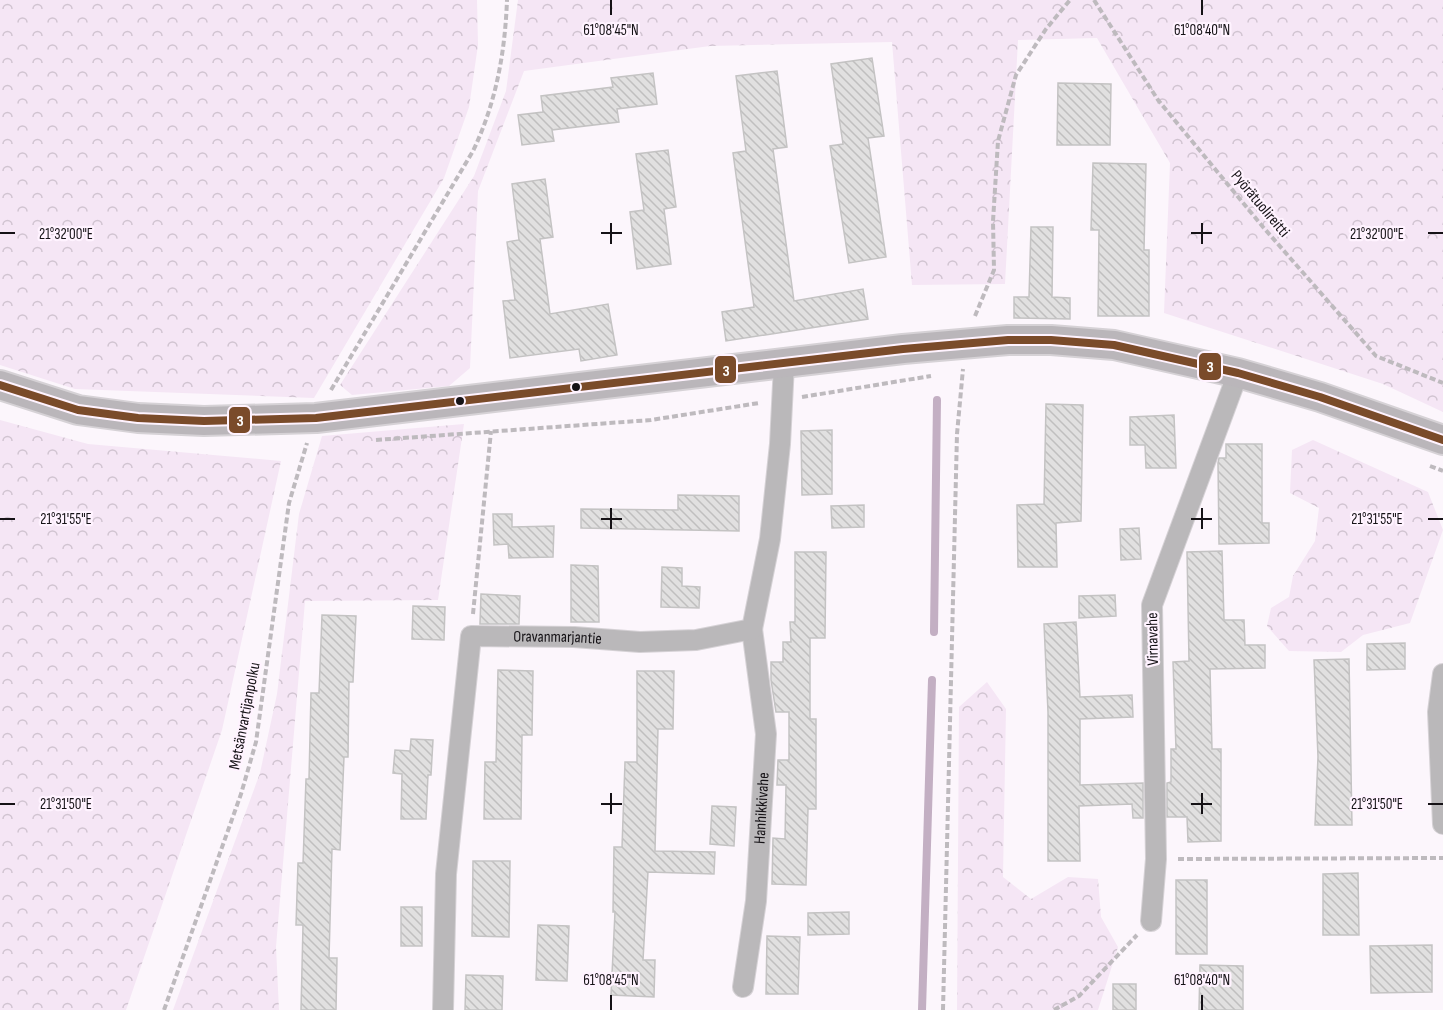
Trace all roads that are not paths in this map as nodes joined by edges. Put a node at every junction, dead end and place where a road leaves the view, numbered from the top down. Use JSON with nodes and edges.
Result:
{"nodes":[{"id":1,"x":784,"y":364,"type":"junction"},
{"id":2,"x":1238,"y":373,"type":"junction"},
{"id":3,"x":0,"y":385,"type":"edge"},
{"id":4,"x":1443,"y":440,"type":"edge"},
{"id":5,"x":752,"y":629,"type":"junction"},
{"id":6,"x":1443,"y":674,"type":"edge"},
{"id":7,"x":1443,"y":824,"type":"edge"},
{"id":8,"x":1151,"y":921,"type":"road end"},
{"id":9,"x":743,"y":987,"type":"dead end"},
{"id":10,"x":443,"y":1010,"type":"edge"}],
"edges":[{"from":1,"to":2,"type":"main road"},
{"from":1,"to":3,"type":"main road"},
{"from":1,"to":5,"type":"street"},
{"from":2,"to":4,"type":"main road"},
{"from":2,"to":8,"type":"street","name":"Virnavahe"},
{"from":5,"to":9,"type":"street","name":"Hanhikkivahe"},
{"from":5,"to":10,"type":"street","name":"Oravanmarjantie"},
{"from":6,"to":7,"type":"street"}]}
